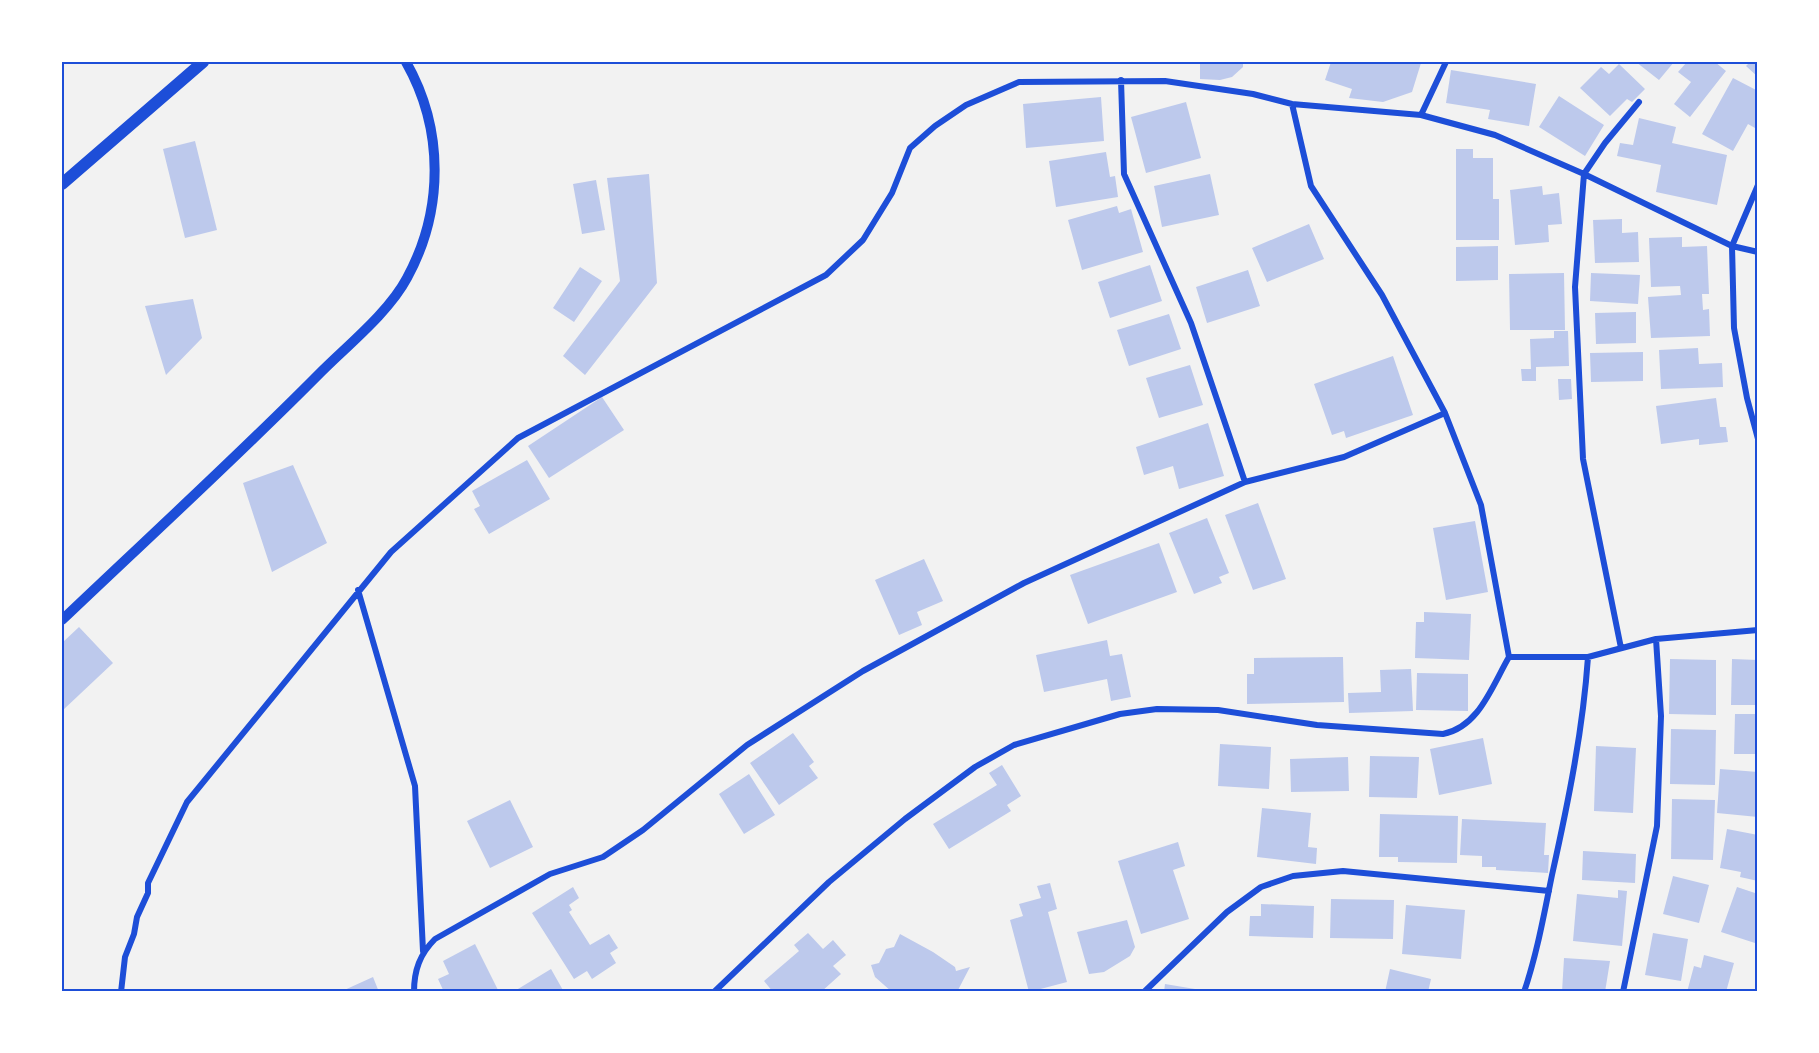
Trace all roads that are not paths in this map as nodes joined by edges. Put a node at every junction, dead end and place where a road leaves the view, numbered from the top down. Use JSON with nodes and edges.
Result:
{"nodes":[{"id":1,"x":203,"y":62,"type":"edge"},
{"id":2,"x":406,"y":62,"type":"edge"},
{"id":3,"x":1446,"y":62,"type":"edge"},
{"id":4,"x":1121,"y":80,"type":"junction"},
{"id":5,"x":1639,"y":102,"type":"dead end"},
{"id":6,"x":1292,"y":104,"type":"junction"},
{"id":7,"x":1421,"y":115,"type":"junction"},
{"id":8,"x":1584,"y":174,"type":"junction"},
{"id":9,"x":62,"y":184,"type":"edge"},
{"id":10,"x":1758,"y":185,"type":"edge"},
{"id":11,"x":1732,"y":246,"type":"junction"},
{"id":12,"x":1758,"y":252,"type":"edge"},
{"id":13,"x":1445,"y":414,"type":"junction"},
{"id":14,"x":1758,"y":439,"type":"edge"},
{"id":15,"x":1245,"y":482,"type":"junction"},
{"id":16,"x":358,"y":590,"type":"junction"},
{"id":17,"x":62,"y":620,"type":"edge"},
{"id":18,"x":1758,"y":630,"type":"edge"},
{"id":19,"x":1656,"y":639,"type":"junction"},
{"id":20,"x":1621,"y":648,"type":"junction"},
{"id":21,"x":1509,"y":657,"type":"junction"},
{"id":22,"x":1588,"y":657,"type":"junction"},
{"id":23,"x":1549,"y":891,"type":"junction"},
{"id":24,"x":423,"y":951,"type":"junction"},
{"id":25,"x":717,"y":990,"type":"edge"},
{"id":26,"x":121,"y":992,"type":"edge"},
{"id":27,"x":414,"y":992,"type":"edge"},
{"id":28,"x":1143,"y":992,"type":"edge"},
{"id":29,"x":1524,"y":992,"type":"edge"},
{"id":30,"x":1623,"y":992,"type":"edge"}],
"edges":[{"from":1,"to":9,"type":"main road"},
{"from":2,"to":17,"type":"street"},
{"from":3,"to":7,"type":"street"},
{"from":4,"to":6,"type":"street"},
{"from":4,"to":15,"type":"street"},
{"from":4,"to":16,"type":"street"},
{"from":5,"to":8,"type":"street"},
{"from":6,"to":7,"type":"street"},
{"from":6,"to":13,"type":"street"},
{"from":7,"to":8,"type":"street"},
{"from":8,"to":11,"type":"street"},
{"from":8,"to":20,"type":"street"},
{"from":10,"to":11,"type":"street"},
{"from":11,"to":12,"type":"street"},
{"from":11,"to":14,"type":"street"},
{"from":13,"to":15,"type":"street"},
{"from":13,"to":21,"type":"street"},
{"from":15,"to":24,"type":"street"},
{"from":16,"to":24,"type":"street"},
{"from":16,"to":26,"type":"street"},
{"from":18,"to":19,"type":"street"},
{"from":19,"to":20,"type":"street"},
{"from":19,"to":30,"type":"street"},
{"from":20,"to":22,"type":"street"},
{"from":21,"to":22,"type":"street"},
{"from":21,"to":25,"type":"street"},
{"from":22,"to":23,"type":"street"},
{"from":23,"to":28,"type":"street"},
{"from":23,"to":29,"type":"street"},
{"from":24,"to":27,"type":"street"}]}
